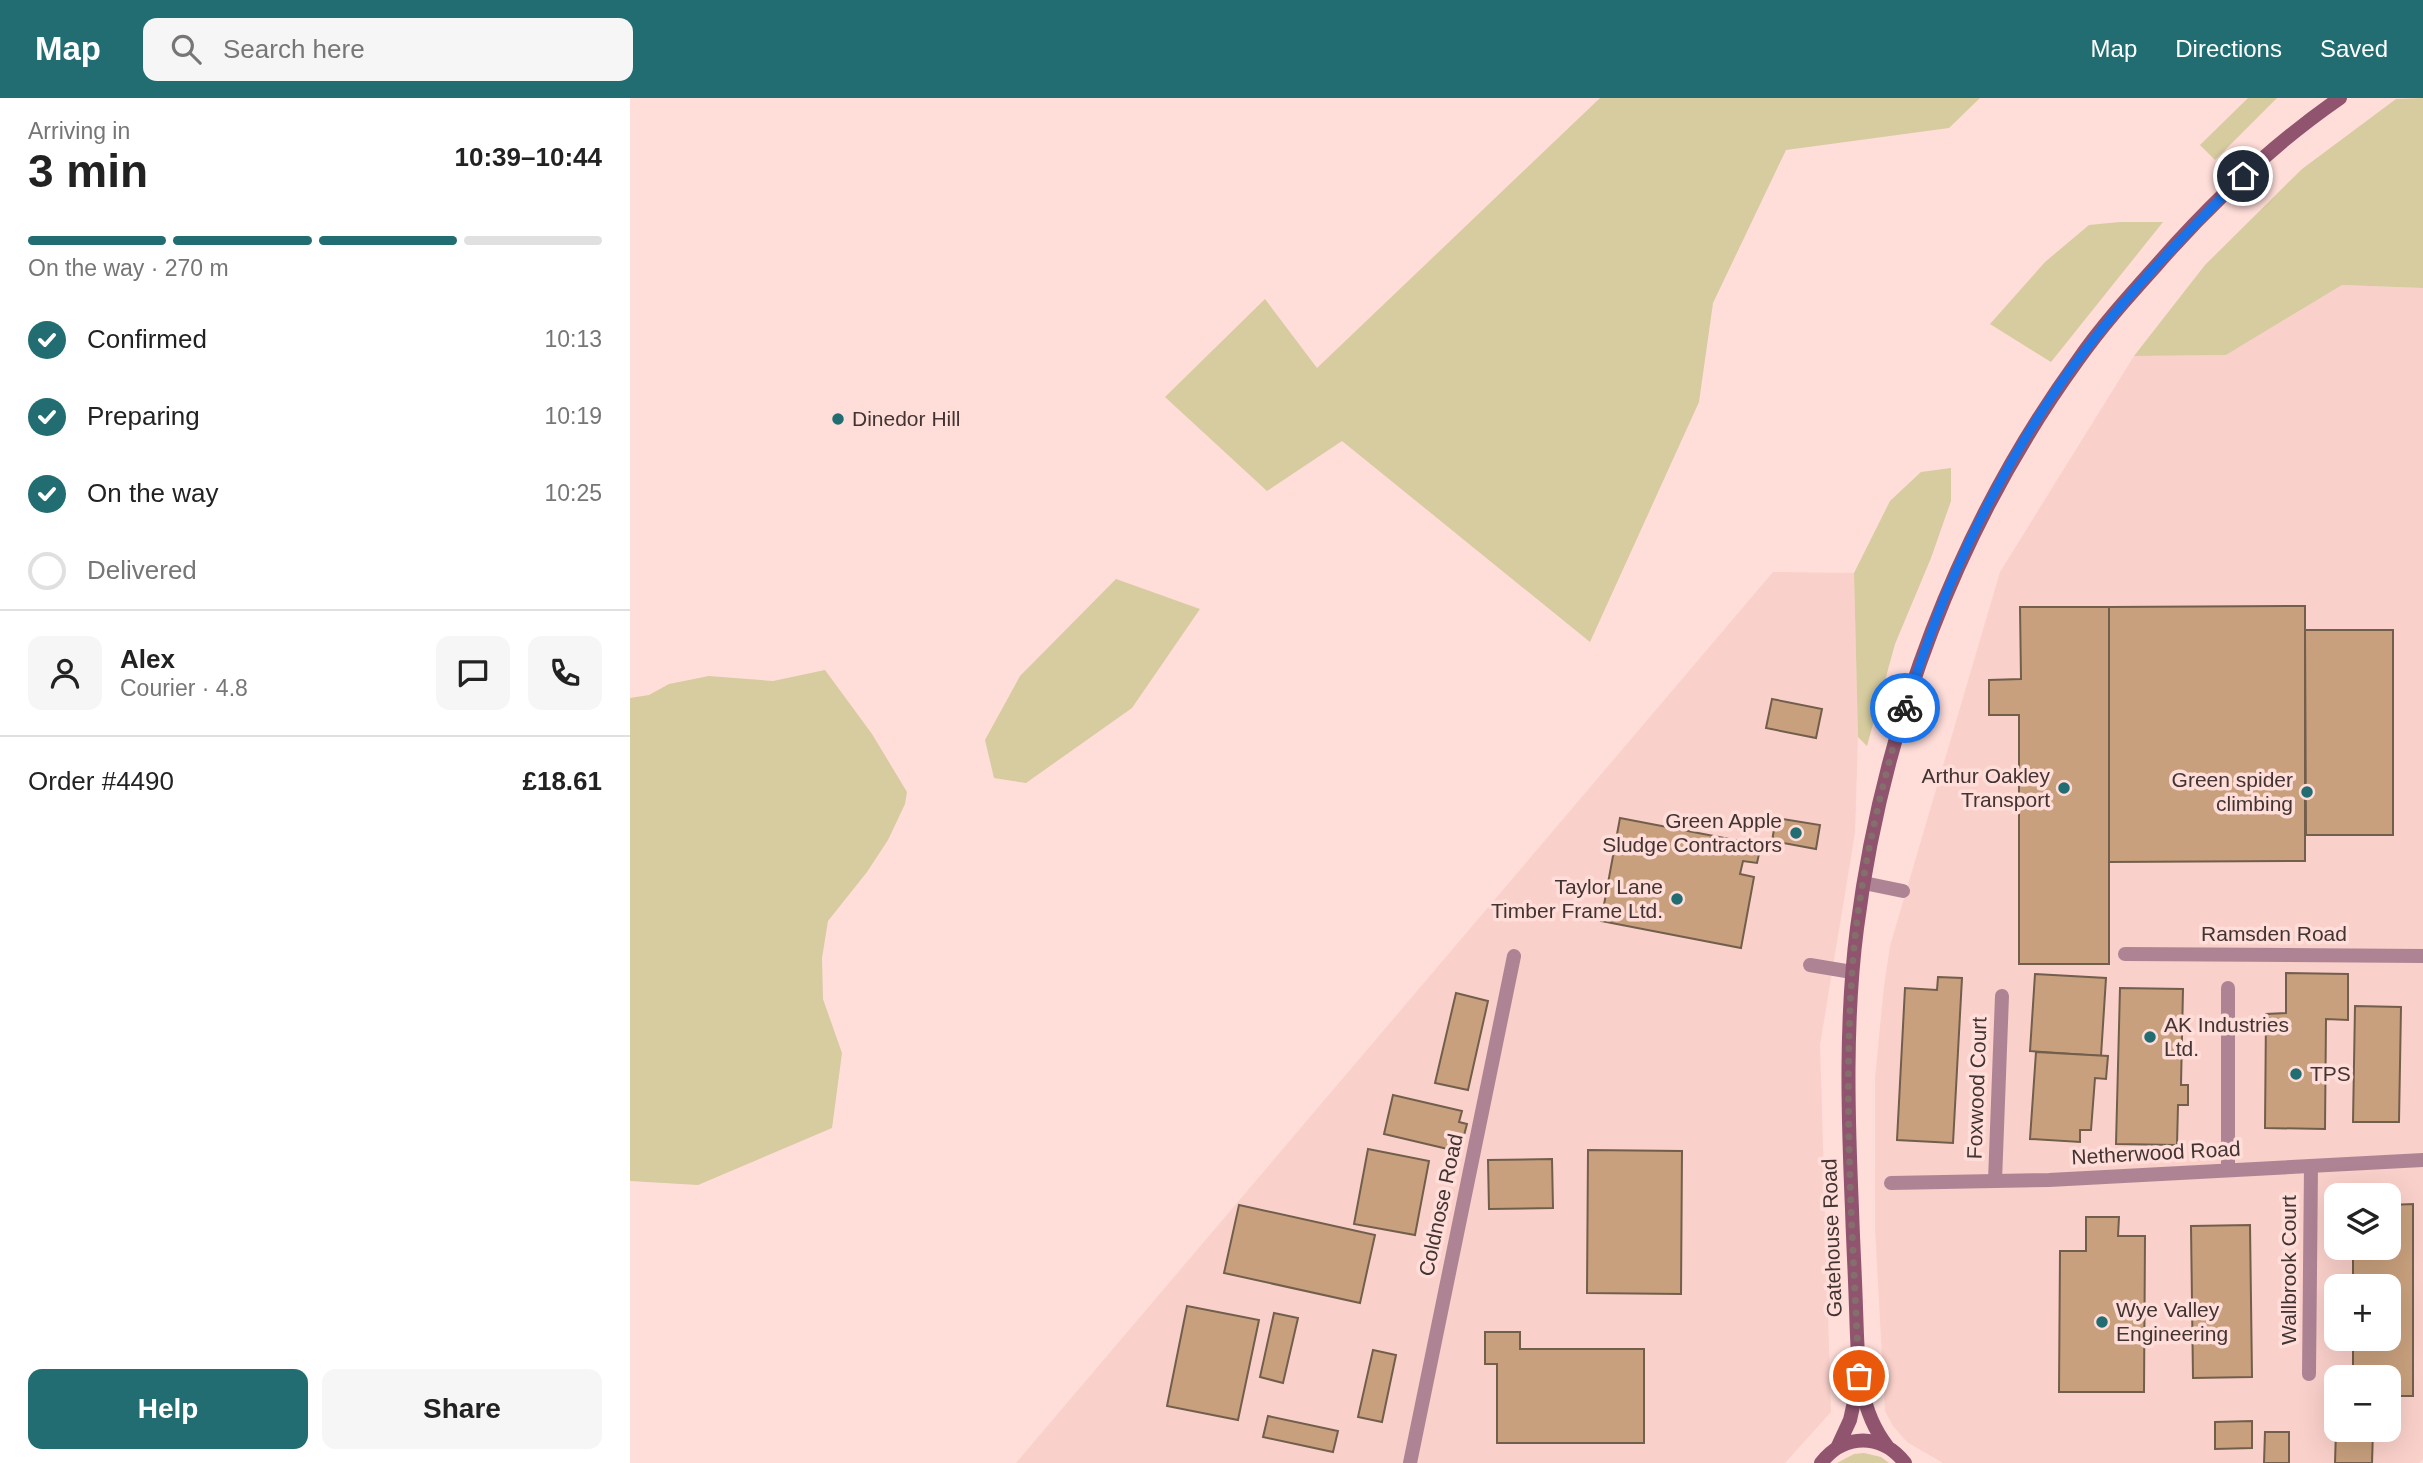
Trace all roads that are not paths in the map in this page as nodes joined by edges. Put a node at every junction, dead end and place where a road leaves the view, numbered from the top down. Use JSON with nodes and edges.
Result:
{"nodes":[{"id":1,"x":2340,"y":98,"type":"edge"},
{"id":2,"x":1864,"y":883,"type":"junction"},
{"id":3,"x":1903,"y":891,"type":"dead end"},
{"id":4,"x":2125,"y":954,"type":"dead end"},
{"id":5,"x":1514,"y":956,"type":"dead end"},
{"id":6,"x":2423,"y":956,"type":"edge"},
{"id":7,"x":1810,"y":965,"type":"dead end"},
{"id":8,"x":1852,"y":972,"type":"junction"},
{"id":9,"x":2228,"y":988,"type":"dead end"},
{"id":10,"x":2002,"y":996,"type":"dead end"},
{"id":11,"x":2423,"y":1160,"type":"edge"},
{"id":12,"x":2311,"y":1166,"type":"junction"},
{"id":13,"x":2228,"y":1170,"type":"junction"},
{"id":14,"x":1995,"y":1181,"type":"junction"},
{"id":15,"x":1891,"y":1184,"type":"dead end"},
{"id":16,"x":2309,"y":1374,"type":"dead end"},
{"id":17,"x":1859,"y":1376,"type":"junction"},
{"id":18,"x":1838,"y":1446,"type":"junction"},
{"id":19,"x":1887,"y":1446,"type":"junction"},
{"id":20,"x":1410,"y":1463,"type":"edge"},
{"id":21,"x":1821,"y":1463,"type":"edge"},
{"id":22,"x":1906,"y":1463,"type":"edge"}],
"edges":[{"from":1,"to":2,"type":"main road","name":"Gatehouse Road"},
{"from":2,"to":3,"type":"street"},
{"from":2,"to":8,"type":"main road","name":"Gatehouse Road"},
{"from":4,"to":6,"type":"street","name":"Ramsden Road"},
{"from":5,"to":20,"type":"street","name":"Coldnose Road"},
{"from":7,"to":8,"type":"street"},
{"from":8,"to":17,"type":"main road","name":"Gatehouse Road"},
{"from":9,"to":13,"type":"street"},
{"from":10,"to":14,"type":"street","name":"Foxwood Court"},
{"from":11,"to":12,"type":"street","name":"Netherwood Road"},
{"from":12,"to":13,"type":"street","name":"Netherwood Road"},
{"from":12,"to":16,"type":"street","name":"Wallbrook Court"},
{"from":13,"to":14,"type":"street","name":"Netherwood Road"},
{"from":14,"to":15,"type":"street","name":"Netherwood Road"},
{"from":17,"to":18,"type":"main road","name":"Gatehouse Road"},
{"from":17,"to":19,"type":"main road","name":"Gatehouse Road"},
{"from":18,"to":19,"type":"main road"},
{"from":18,"to":21,"type":"main road"},
{"from":19,"to":22,"type":"main road"}]}
